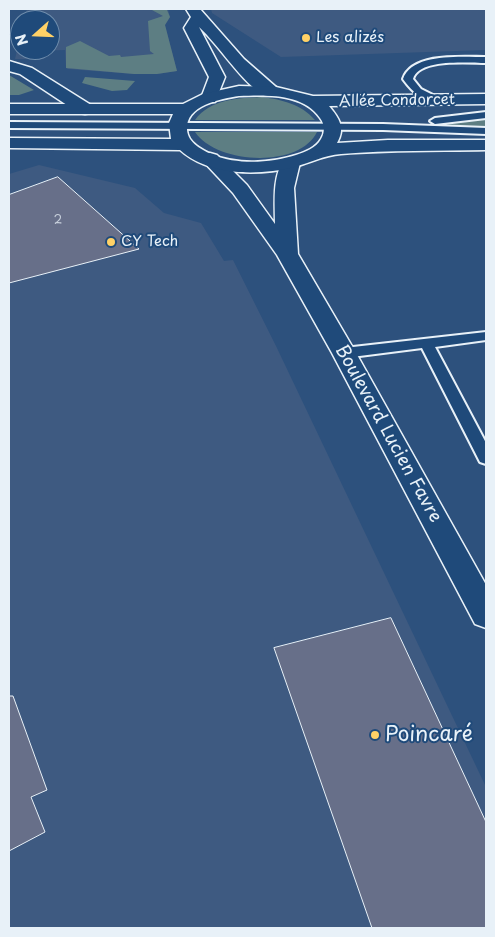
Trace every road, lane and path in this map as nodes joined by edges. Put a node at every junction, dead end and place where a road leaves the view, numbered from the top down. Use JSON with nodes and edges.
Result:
{"nodes":[{"id":1,"x":195,"y":14,"type":"edge"},
{"id":2,"x":486,"y":60,"type":"edge"},
{"id":3,"x":9,"y":66,"type":"edge"},
{"id":4,"x":270,"y":91,"type":"junction"},
{"id":5,"x":208,"y":98,"type":"junction"},
{"id":6,"x":486,"y":99,"type":"edge"},
{"id":7,"x":435,"y":100,"type":"junction"},
{"id":8,"x":309,"y":101,"type":"junction"},
{"id":9,"x":9,"y":109,"type":"edge"},
{"id":10,"x":85,"y":109,"type":"junction"},
{"id":11,"x":188,"y":109,"type":"junction"},
{"id":12,"x":486,"y":115,"type":"edge"},
{"id":13,"x":9,"y":125,"type":"edge"},
{"id":14,"x":178,"y":126,"type":"junction"},
{"id":15,"x":333,"y":127,"type":"junction"},
{"id":16,"x":383,"y":127,"type":"junction"},
{"id":17,"x":486,"y":131,"type":"edge"},
{"id":18,"x":9,"y":143,"type":"edge"},
{"id":19,"x":185,"y":145,"type":"junction"},
{"id":20,"x":486,"y":146,"type":"edge"},
{"id":21,"x":322,"y":150,"type":"junction"},
{"id":22,"x":210,"y":159,"type":"junction"},
{"id":23,"x":291,"y":163,"type":"junction"},
{"id":24,"x":287,"y":254,"type":"junction"},
{"id":25,"x":486,"y":336,"type":"edge"},
{"id":26,"x":426,"y":343,"type":"junction"},
{"id":27,"x":344,"y":353,"type":"junction"},
{"id":28,"x":486,"y":458,"type":"edge"},
{"id":29,"x":478,"y":582,"type":"edge"},
{"id":30,"x":486,"y":614,"type":"edge"}],
"edges":[{"from":1,"to":4,"type":"street"},
{"from":1,"to":5,"type":"street"},
{"from":2,"to":7,"type":"lane"},
{"from":3,"to":10,"type":"street"},
{"from":4,"to":5,"type":"street"},
{"from":4,"to":8,"type":"street"},
{"from":5,"to":11,"type":"street"},
{"from":6,"to":7,"type":"street","name":"Allée Condorcet"},
{"from":7,"to":8,"type":"street","name":"Allée Condorcet"},
{"from":8,"to":15,"type":"street"},
{"from":9,"to":10,"type":"street"},
{"from":10,"to":11,"type":"street"},
{"from":11,"to":14,"type":"street"},
{"from":12,"to":16,"type":"lane"},
{"from":13,"to":14,"type":"lane"},
{"from":14,"to":15,"type":"lane"},
{"from":14,"to":19,"type":"street"},
{"from":15,"to":16,"type":"lane"},
{"from":15,"to":21,"type":"street"},
{"from":16,"to":17,"type":"lane"},
{"from":18,"to":19,"type":"street"},
{"from":19,"to":22,"type":"street"},
{"from":20,"to":21,"type":"street"},
{"from":21,"to":23,"type":"street"},
{"from":22,"to":23,"type":"street"},
{"from":22,"to":24,"type":"street","name":"Boulevard Lucien Favre"},
{"from":23,"to":24,"type":"street","name":"Boulevard Lucien Favre"},
{"from":24,"to":27,"type":"street","name":"Boulevard Lucien Favre"},
{"from":25,"to":26,"type":"lane"},
{"from":26,"to":27,"type":"lane"},
{"from":26,"to":28,"type":"lane"},
{"from":27,"to":29,"type":"street","name":"Boulevard Lucien Favre"},
{"from":29,"to":30,"type":"street","name":"Boulevard Lucien Favre"}]}
